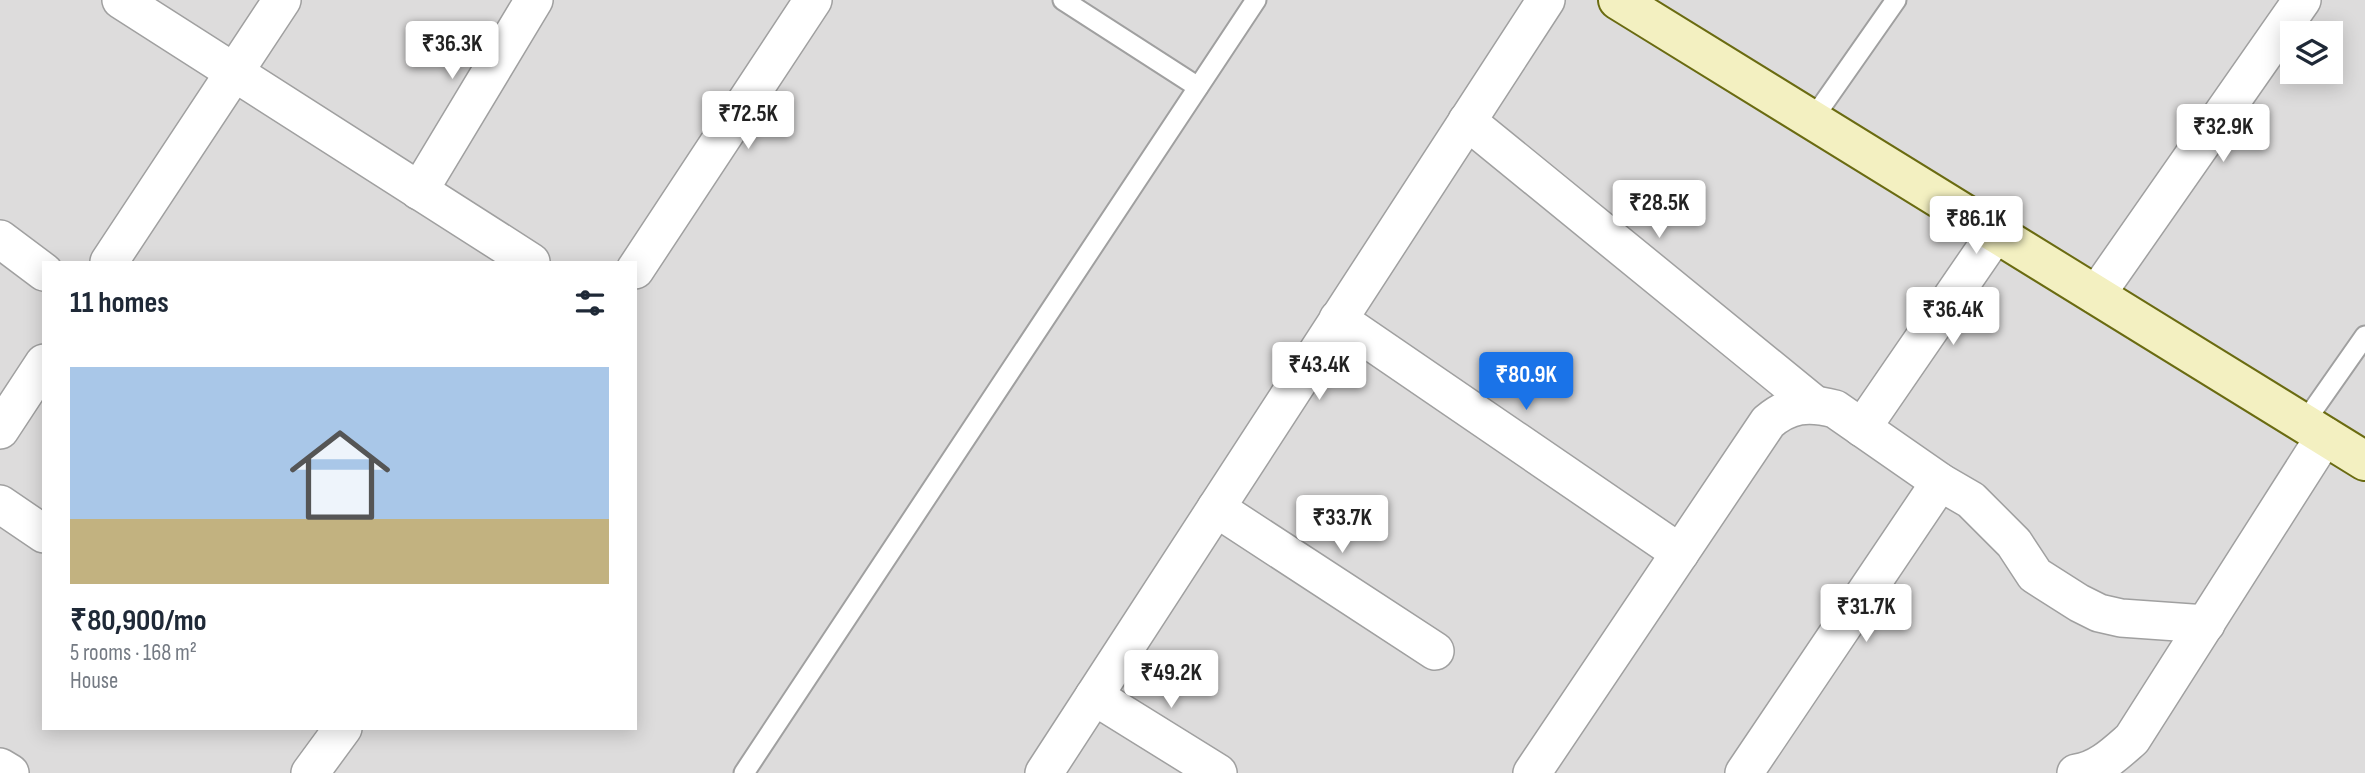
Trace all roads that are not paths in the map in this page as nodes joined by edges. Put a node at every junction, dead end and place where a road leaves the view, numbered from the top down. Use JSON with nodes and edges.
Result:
{"nodes":[{"id":1,"x":121,"y":0,"type":"edge"},
{"id":2,"x":282,"y":0,"type":"edge"},
{"id":3,"x":534,"y":0,"type":"edge"},
{"id":4,"x":813,"y":0,"type":"edge"},
{"id":5,"x":1063,"y":0,"type":"edge"},
{"id":6,"x":1256,"y":0,"type":"edge"},
{"id":7,"x":1546,"y":0,"type":"edge"},
{"id":8,"x":1618,"y":0,"type":"edge"},
{"id":9,"x":1896,"y":0,"type":"edge"},
{"id":10,"x":2302,"y":0,"type":"edge"},
{"id":11,"x":233,"y":72,"type":"junction"},
{"id":12,"x":1198,"y":87,"type":"junction"},
{"id":13,"x":1812,"y":120,"type":"junction"},
{"id":14,"x":1467,"y":121,"type":"junction"},
{"id":15,"x":419,"y":191,"type":"junction"},
{"id":16,"x":1996,"y":233,"type":"junction"},
{"id":17,"x":0,"y":239,"type":"edge"},
{"id":18,"x":110,"y":261,"type":"edge"},
{"id":19,"x":529,"y":261,"type":"edge"},
{"id":20,"x":637,"y":267,"type":"edge"},
{"id":21,"x":42,"y":270,"type":"edge"},
{"id":22,"x":2096,"y":295,"type":"junction"},
{"id":23,"x":1338,"y":319,"type":"junction"},
{"id":24,"x":2365,"y":336,"type":"edge"},
{"id":25,"x":42,"y":366,"type":"edge"},
{"id":26,"x":1814,"y":404,"type":"junction"},
{"id":27,"x":1862,"y":428,"type":"junction"},
{"id":28,"x":0,"y":430,"type":"edge"},
{"id":29,"x":2315,"y":430,"type":"junction"},
{"id":30,"x":2365,"y":461,"type":"edge"},
{"id":31,"x":1940,"y":482,"type":"junction"},
{"id":32,"x":0,"y":504,"type":"edge"},
{"id":33,"x":1216,"y":508,"type":"junction"},
{"id":34,"x":42,"y":533,"type":"edge"},
{"id":35,"x":1680,"y":553,"type":"junction"},
{"id":36,"x":2206,"y":624,"type":"junction"},
{"id":37,"x":1435,"y":651,"type":"dead end"},
{"id":38,"x":1094,"y":695,"type":"junction"},
{"id":39,"x":336,"y":730,"type":"edge"},
{"id":40,"x":0,"y":767,"type":"edge"},
{"id":41,"x":9,"y":773,"type":"edge"},
{"id":42,"x":310,"y":773,"type":"edge"},
{"id":43,"x":744,"y":773,"type":"edge"},
{"id":44,"x":1044,"y":773,"type":"edge"},
{"id":45,"x":1218,"y":773,"type":"edge"},
{"id":46,"x":1532,"y":773,"type":"edge"},
{"id":47,"x":1744,"y":773,"type":"edge"},
{"id":48,"x":2076,"y":773,"type":"edge"}],
"edges":[{"from":1,"to":11,"type":"street"},
{"from":2,"to":11,"type":"street"},
{"from":3,"to":15,"type":"street"},
{"from":4,"to":20,"type":"street"},
{"from":5,"to":12,"type":"lane"},
{"from":6,"to":12,"type":"lane"},
{"from":7,"to":14,"type":"street"},
{"from":8,"to":13,"type":"street"},
{"from":9,"to":13,"type":"lane"},
{"from":10,"to":22,"type":"street"},
{"from":11,"to":15,"type":"street"},
{"from":11,"to":18,"type":"street"},
{"from":12,"to":43,"type":"lane"},
{"from":13,"to":16,"type":"street"},
{"from":14,"to":23,"type":"street"},
{"from":14,"to":26,"type":"street"},
{"from":15,"to":19,"type":"street"},
{"from":16,"to":22,"type":"street"},
{"from":16,"to":27,"type":"street"},
{"from":17,"to":21,"type":"street"},
{"from":22,"to":29,"type":"street"},
{"from":23,"to":33,"type":"street"},
{"from":23,"to":35,"type":"street"},
{"from":24,"to":29,"type":"lane"},
{"from":25,"to":28,"type":"street"},
{"from":26,"to":27,"type":"street"},
{"from":26,"to":35,"type":"street"},
{"from":27,"to":31,"type":"street"},
{"from":29,"to":30,"type":"street"},
{"from":29,"to":36,"type":"street"},
{"from":31,"to":36,"type":"street"},
{"from":31,"to":47,"type":"street"},
{"from":32,"to":34,"type":"street"},
{"from":33,"to":37,"type":"street"},
{"from":33,"to":38,"type":"street"},
{"from":35,"to":46,"type":"street"},
{"from":36,"to":48,"type":"street"},
{"from":38,"to":44,"type":"street"},
{"from":38,"to":45,"type":"street"},
{"from":39,"to":42,"type":"street"},
{"from":40,"to":41,"type":"street"}]}
